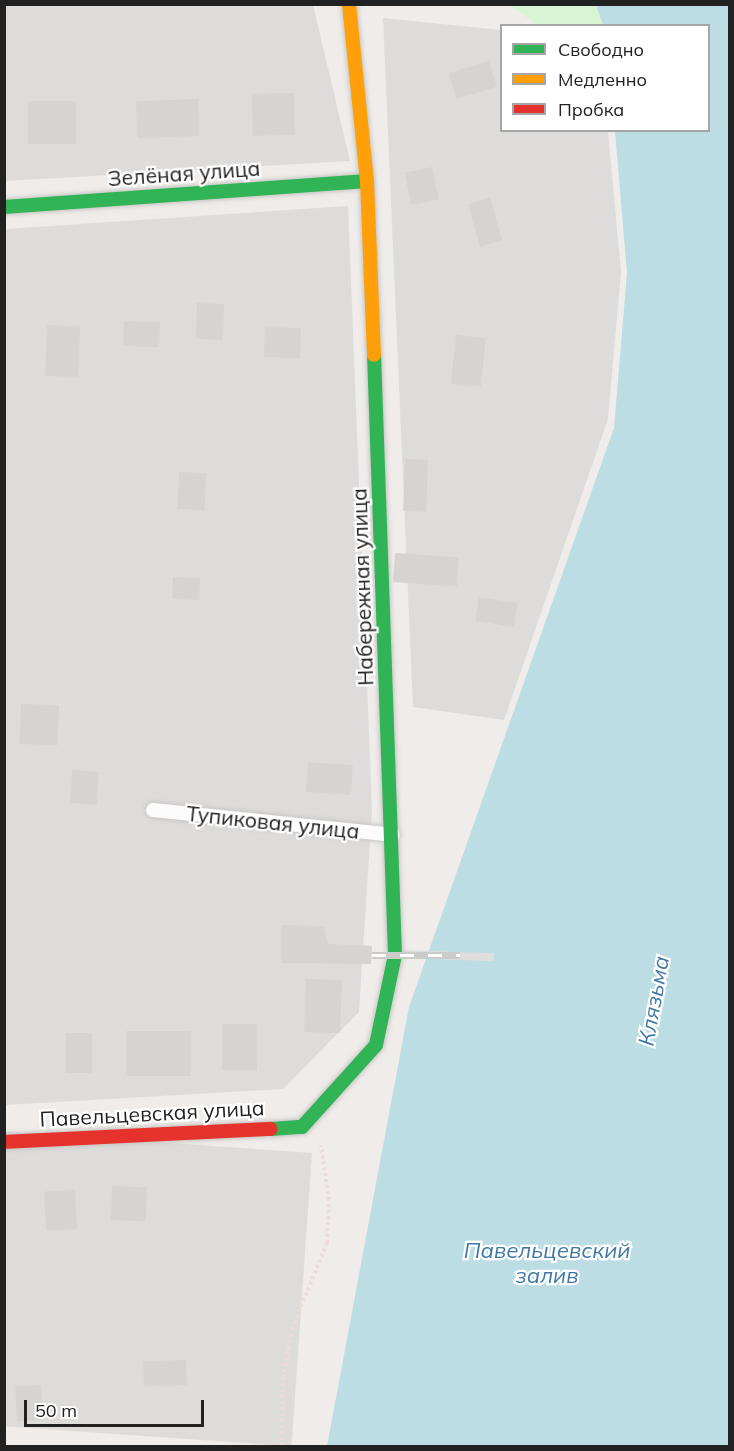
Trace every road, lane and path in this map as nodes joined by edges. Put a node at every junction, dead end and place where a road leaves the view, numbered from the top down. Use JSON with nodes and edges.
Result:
{"nodes":[{"id":1,"x":349,"y":10,"type":"edge"},
{"id":2,"x":367,"y":181,"type":"junction"},
{"id":3,"x":4,"y":207,"type":"edge"},
{"id":4,"x":153,"y":810,"type":"dead end"},
{"id":5,"x":393,"y":835,"type":"junction"},
{"id":6,"x":318,"y":1110,"type":"junction"},
{"id":7,"x":302,"y":1127,"type":"joint"},
{"id":8,"x":4,"y":1142,"type":"edge"},
{"id":9,"x":282,"y":1446,"type":"edge"}],
"edges":[{"from":1,"to":2,"type":"street","name":"Набережная улица"},
{"from":2,"to":3,"type":"street","name":"Зелёная улица"},
{"from":2,"to":5,"type":"street","name":"Набережная улица"},
{"from":4,"to":5,"type":"lane","name":"Тупиковая улица"},
{"from":5,"to":6,"type":"street","name":"Набережная улица"},
{"from":6,"to":7,"type":"street","name":"Набережная улица"},
{"from":6,"to":9,"type":"path"},
{"from":7,"to":8,"type":"street","name":"Павельцевская улица"}]}
